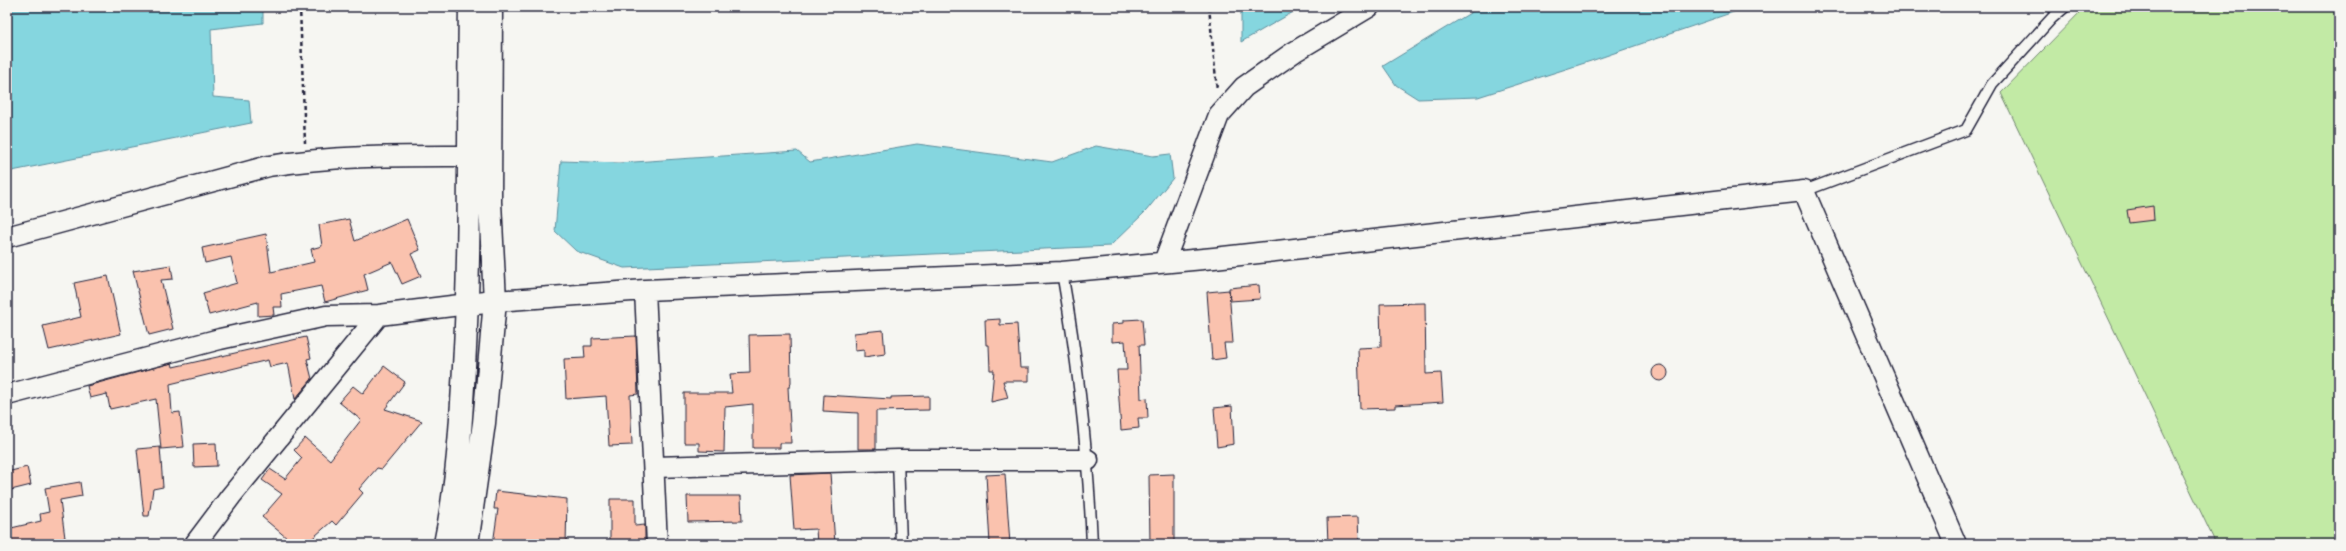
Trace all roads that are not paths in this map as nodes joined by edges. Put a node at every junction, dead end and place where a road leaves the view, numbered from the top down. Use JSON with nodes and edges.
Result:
{"nodes":[{"id":1,"x":470,"y":7,"type":"edge"},
{"id":2,"x":491,"y":7,"type":"edge"},
{"id":3,"x":1369,"y":7,"type":"edge"},
{"id":4,"x":2065,"y":7,"type":"edge"},
{"id":5,"x":468,"y":156,"type":"junction"},
{"id":6,"x":1804,"y":191,"type":"junction"},
{"id":7,"x":7,"y":237,"type":"edge"},
{"id":8,"x":1164,"y":262,"type":"junction"},
{"id":9,"x":1062,"y":272,"type":"junction"},
{"id":10,"x":645,"y":290,"type":"junction"},
{"id":11,"x":495,"y":301,"type":"junction"},
{"id":12,"x":468,"y":304,"type":"junction"},
{"id":13,"x":379,"y":315,"type":"junction"},
{"id":14,"x":7,"y":395,"type":"edge"},
{"id":15,"x":898,"y":460,"type":"junction"},
{"id":16,"x":1088,"y":460,"type":"junction"},
{"id":17,"x":654,"y":466,"type":"junction"},
{"id":18,"x":195,"y":544,"type":"edge"},
{"id":19,"x":445,"y":544,"type":"edge"},
{"id":20,"x":467,"y":544,"type":"edge"},
{"id":21,"x":657,"y":544,"type":"edge"},
{"id":22,"x":901,"y":544,"type":"edge"},
{"id":23,"x":1092,"y":544,"type":"edge"},
{"id":24,"x":1956,"y":544,"type":"edge"}],
"edges":[{"from":1,"to":5,"type":"main road"},
{"from":2,"to":11,"type":"main road"},
{"from":3,"to":8,"type":"street"},
{"from":4,"to":6,"type":"lane"},
{"from":5,"to":7,"type":"street"},
{"from":5,"to":12,"type":"main road"},
{"from":6,"to":8,"type":"street"},
{"from":6,"to":24,"type":"street"},
{"from":8,"to":9,"type":"street"},
{"from":9,"to":10,"type":"street"},
{"from":9,"to":16,"type":"lane"},
{"from":10,"to":11,"type":"street"},
{"from":10,"to":17,"type":"street"},
{"from":11,"to":12,"type":"main road"},
{"from":11,"to":20,"type":"main road"},
{"from":12,"to":13,"type":"street"},
{"from":12,"to":19,"type":"main road"},
{"from":13,"to":14,"type":"street"},
{"from":13,"to":18,"type":"street"},
{"from":15,"to":16,"type":"street"},
{"from":15,"to":17,"type":"street"},
{"from":15,"to":22,"type":"lane"},
{"from":16,"to":23,"type":"lane"},
{"from":17,"to":21,"type":"street"}]}
